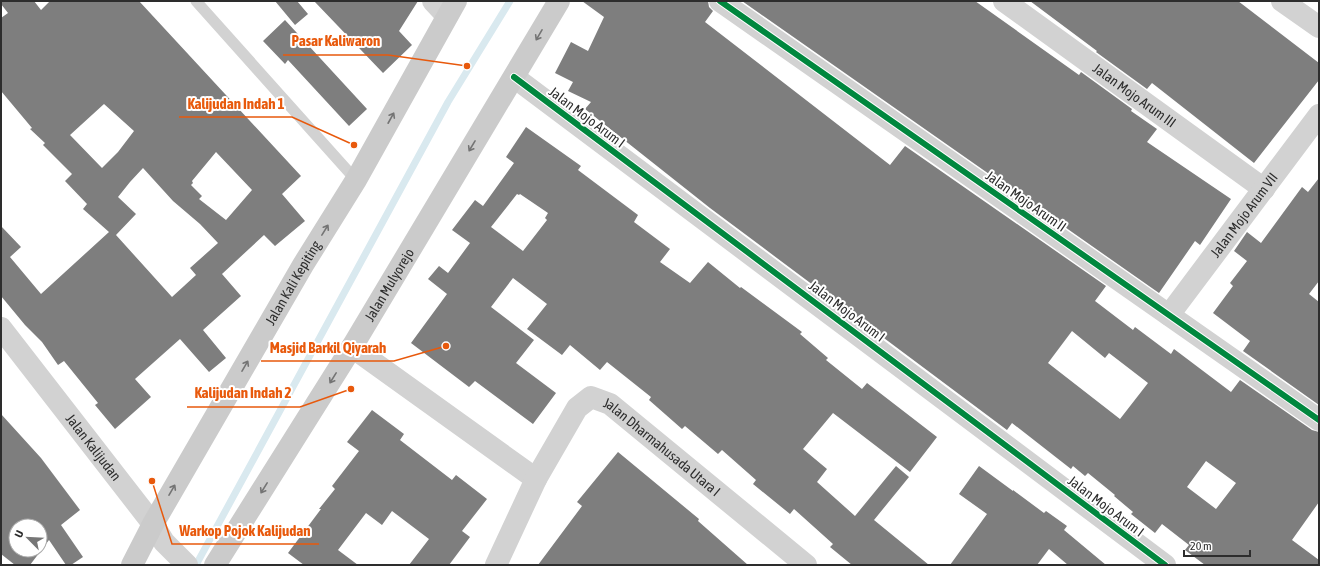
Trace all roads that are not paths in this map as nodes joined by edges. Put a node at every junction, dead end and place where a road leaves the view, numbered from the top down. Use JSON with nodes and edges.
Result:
{"nodes":[{"id":1,"x":196,"y":1,"type":"edge"},
{"id":2,"x":559,"y":1,"type":"edge"},
{"id":3,"x":720,"y":1,"type":"edge"},
{"id":4,"x":1004,"y":1,"type":"edge"},
{"id":5,"x":1282,"y":1,"type":"edge"},
{"id":6,"x":445,"y":6,"type":"edge"},
{"id":7,"x":1319,"y":27,"type":"edge"},
{"id":8,"x":514,"y":77,"type":"junction"},
{"id":9,"x":1319,"y":115,"type":"edge"},
{"id":10,"x":356,"y":180,"type":"junction"},
{"id":11,"x":1264,"y":189,"type":"junction"},
{"id":12,"x":1169,"y":315,"type":"junction"},
{"id":13,"x":1,"y":328,"type":"edge"},
{"id":14,"x":352,"y":347,"type":"junction"},
{"id":15,"x":1319,"y":420,"type":"edge"},
{"id":16,"x":536,"y":479,"type":"junction"},
{"id":17,"x":158,"y":533,"type":"junction"},
{"id":18,"x":132,"y":565,"type":"edge"},
{"id":19,"x":187,"y":565,"type":"edge"},
{"id":20,"x":215,"y":565,"type":"edge"},
{"id":21,"x":496,"y":565,"type":"edge"},
{"id":22,"x":806,"y":565,"type":"edge"},
{"id":23,"x":1165,"y":565,"type":"edge"}],
"edges":[{"from":1,"to":10,"type":"lane"},
{"from":2,"to":8,"type":"main road","name":"Jalan Mulyorejo","one_way":true},
{"from":3,"to":12,"type":"street","name":"Jalan Mojo Arum II"},
{"from":4,"to":11,"type":"street","name":"Jalan Mojo Arum III"},
{"from":5,"to":7,"type":"street"},
{"from":10,"to":6,"type":"main road","name":"Jalan Kali Kepiting","one_way":true},
{"from":8,"to":14,"type":"main road","name":"Jalan Mulyorejo","one_way":true},
{"from":8,"to":23,"type":"street","name":"Jalan Mojo Arum I"},
{"from":9,"to":11,"type":"street","name":"Jalan Mojo Arum VII"},
{"from":17,"to":10,"type":"main road","name":"Jalan Kali Kepiting","one_way":true},
{"from":11,"to":12,"type":"street","name":"Jalan Mojo Arum VII"},
{"from":12,"to":15,"type":"street","name":"Jalan Mojo Arum II"},
{"from":13,"to":17,"type":"street","name":"Jalan Kalijudan"},
{"from":14,"to":16,"type":"street"},
{"from":14,"to":20,"type":"main road","name":"Jalan Mulyorejo","one_way":true},
{"from":16,"to":21,"type":"street","name":"Jalan Dharmahusada Utara I"},
{"from":16,"to":22,"type":"street","name":"Jalan Dharmahusada Utara I"},
{"from":17,"to":18,"type":"main road","name":"Jalan Kali Kepiting"},
{"from":17,"to":19,"type":"street","name":"Jalan Kalijudan"}]}
